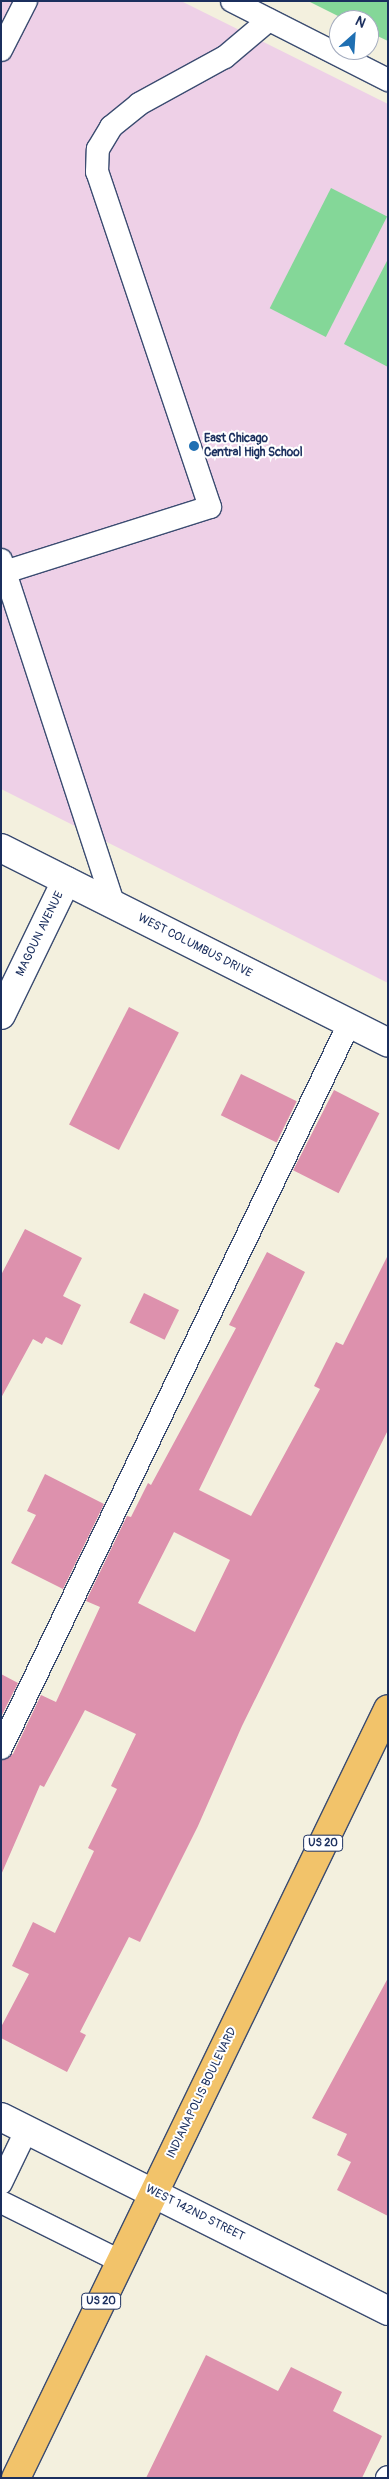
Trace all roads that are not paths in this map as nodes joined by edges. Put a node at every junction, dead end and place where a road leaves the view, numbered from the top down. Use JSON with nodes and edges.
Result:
{"nodes":[{"id":1,"x":26,"y":1,"type":"edge"},
{"id":2,"x":232,"y":1,"type":"edge"},
{"id":3,"x":269,"y":20,"type":"junction"},
{"id":4,"x":1,"y":50,"type":"edge"},
{"id":5,"x":388,"y":80,"type":"edge"},
{"id":6,"x":3,"y":566,"type":"edge"},
{"id":7,"x":1,"y":848,"type":"edge"},
{"id":8,"x":66,"y":881,"type":"junction"},
{"id":9,"x":114,"y":905,"type":"junction"},
{"id":10,"x":1,"y":1015,"type":"edge"},
{"id":11,"x":349,"y":1024,"type":"junction"},
{"id":12,"x":388,"y":1043,"type":"edge"},
{"id":13,"x":388,"y":1709,"type":"edge"},
{"id":14,"x":1,"y":1748,"type":"edge"},
{"id":15,"x":1,"y":2116,"type":"edge"},
{"id":16,"x":27,"y":2130,"type":"junction"},
{"id":17,"x":1,"y":2183,"type":"edge"},
{"id":18,"x":154,"y":2193,"type":"junction"},
{"id":19,"x":1,"y":2202,"type":"edge"},
{"id":20,"x":120,"y":2261,"type":"junction"},
{"id":21,"x":388,"y":2311,"type":"edge"},
{"id":22,"x":16,"y":2478,"type":"edge"}],
"edges":[{"from":1,"to":4,"type":"lane"},
{"from":2,"to":3,"type":"lane"},
{"from":3,"to":5,"type":"lane"},
{"from":3,"to":6,"type":"lane"},
{"from":6,"to":9,"type":"lane"},
{"from":7,"to":8,"type":"street","name":"WEST COLUMBUS DRIVE"},
{"from":8,"to":9,"type":"street","name":"WEST COLUMBUS DRIVE"},
{"from":8,"to":10,"type":"street","name":"MAGOUN AVENUE"},
{"from":9,"to":11,"type":"street","name":"WEST COLUMBUS DRIVE"},
{"from":11,"to":12,"type":"street","name":"WEST COLUMBUS DRIVE"},
{"from":11,"to":14,"type":"lane"},
{"from":13,"to":18,"type":"main road","name":"INDIANAPOLIS BOULEVARD","number":"US 20"},
{"from":15,"to":16,"type":"street","name":"WEST 142ND STREET"},
{"from":16,"to":17,"type":"lane"},
{"from":16,"to":18,"type":"street","name":"WEST 142ND STREET"},
{"from":18,"to":20,"type":"main road","name":"INDIANAPOLIS BOULEVARD","number":"US 20"},
{"from":18,"to":21,"type":"street","name":"WEST 142ND STREET"},
{"from":19,"to":20,"type":"lane"},
{"from":20,"to":22,"type":"main road","name":"INDIANAPOLIS BOULEVARD","number":"US 20"}]}
